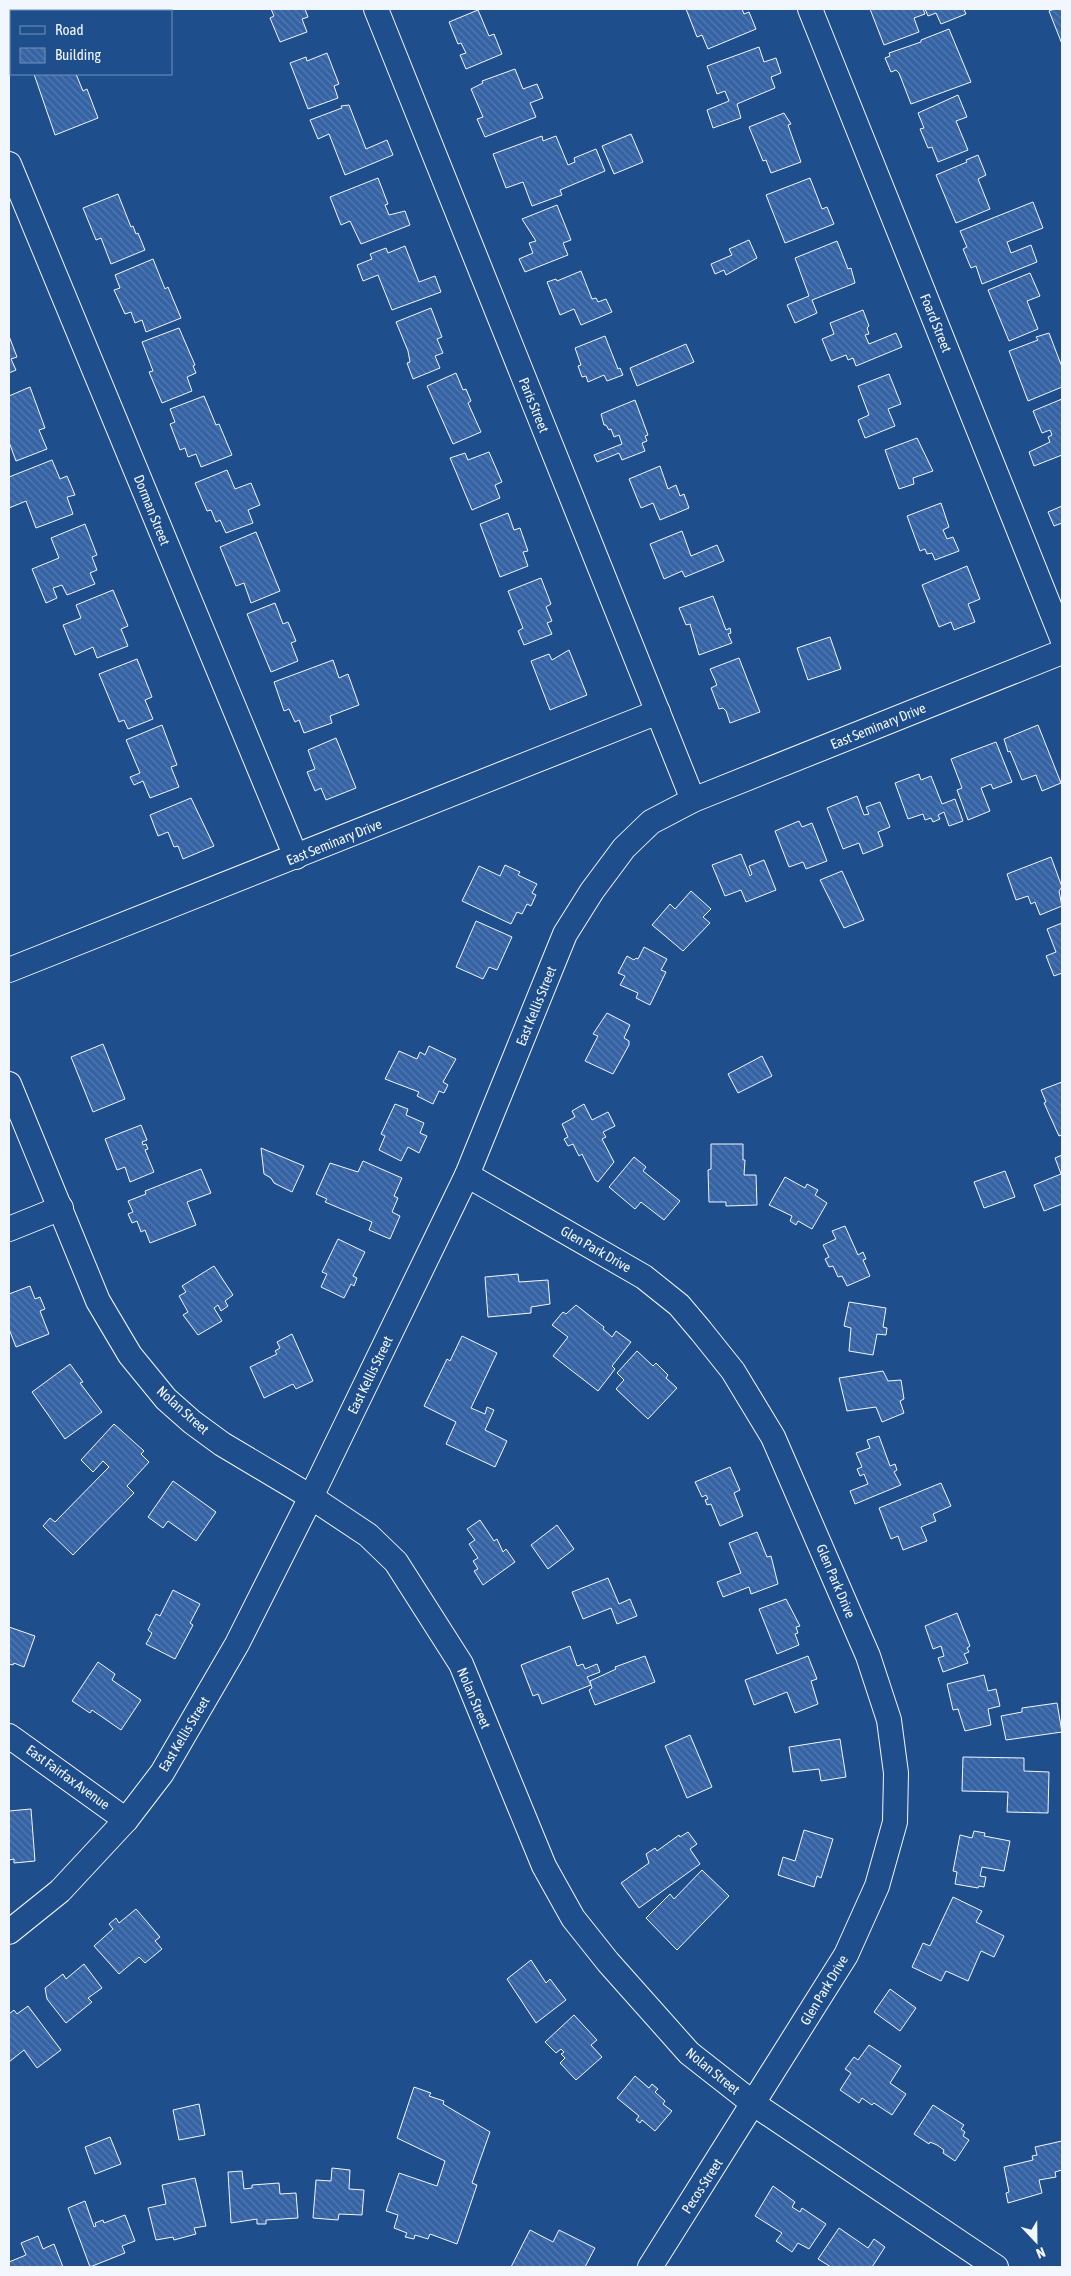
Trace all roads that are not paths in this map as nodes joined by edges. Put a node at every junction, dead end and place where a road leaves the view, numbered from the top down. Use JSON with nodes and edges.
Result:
{"nodes":[{"id":1,"x":376,"y":9,"type":"edge"},
{"id":2,"x":810,"y":9,"type":"edge"},
{"id":3,"x":9,"y":164,"type":"edge"},
{"id":4,"x":1062,"y":638,"type":"edge"},
{"id":5,"x":1062,"y":652,"type":"edge"},
{"id":6,"x":658,"y":712,"type":"junction"},
{"id":7,"x":693,"y":800,"type":"junction"},
{"id":8,"x":296,"y":857,"type":"junction"},
{"id":9,"x":9,"y":970,"type":"edge"},
{"id":10,"x":9,"y":1084,"type":"edge"},
{"id":11,"x":467,"y":1175,"type":"junction"},
{"id":12,"x":61,"y":1208,"type":"junction"},
{"id":13,"x":9,"y":1229,"type":"edge"},
{"id":14,"x":311,"y":1497,"type":"junction"},
{"id":15,"x":9,"y":1736,"type":"edge"},
{"id":16,"x":126,"y":1820,"type":"junction"},
{"id":17,"x":9,"y":1932,"type":"edge"},
{"id":18,"x":754,"y":2104,"type":"junction"},
{"id":19,"x":650,"y":2267,"type":"edge"},
{"id":20,"x":996,"y":2267,"type":"edge"}],
"edges":[{"from":1,"to":6,"type":"street","name":"Paris Street"},
{"from":2,"to":4,"type":"street","name":"Foard Street"},
{"from":3,"to":8,"type":"street","name":"Dorman Street"},
{"from":5,"to":7,"type":"street","name":"East Seminary Drive"},
{"from":6,"to":7,"type":"street","name":"Paris Street"},
{"from":6,"to":8,"type":"street","name":"East Seminary Drive"},
{"from":7,"to":11,"type":"street","name":"East Kellis Street"},
{"from":8,"to":9,"type":"street","name":"East Seminary Drive"},
{"from":10,"to":12,"type":"street","name":"Nolan Street"},
{"from":11,"to":14,"type":"street","name":"East Kellis Street"},
{"from":11,"to":18,"type":"street","name":"Glen Park Drive"},
{"from":12,"to":13,"type":"street"},
{"from":12,"to":14,"type":"street","name":"Nolan Street"},
{"from":14,"to":16,"type":"street","name":"East Kellis Street"},
{"from":14,"to":18,"type":"street","name":"Nolan Street"},
{"from":15,"to":16,"type":"street","name":"East Fairfax Avenue"},
{"from":16,"to":17,"type":"street","name":"East Kellis Street"},
{"from":18,"to":19,"type":"street","name":"Pecos Street"},
{"from":18,"to":20,"type":"street","name":"Nolan Street"}]}
